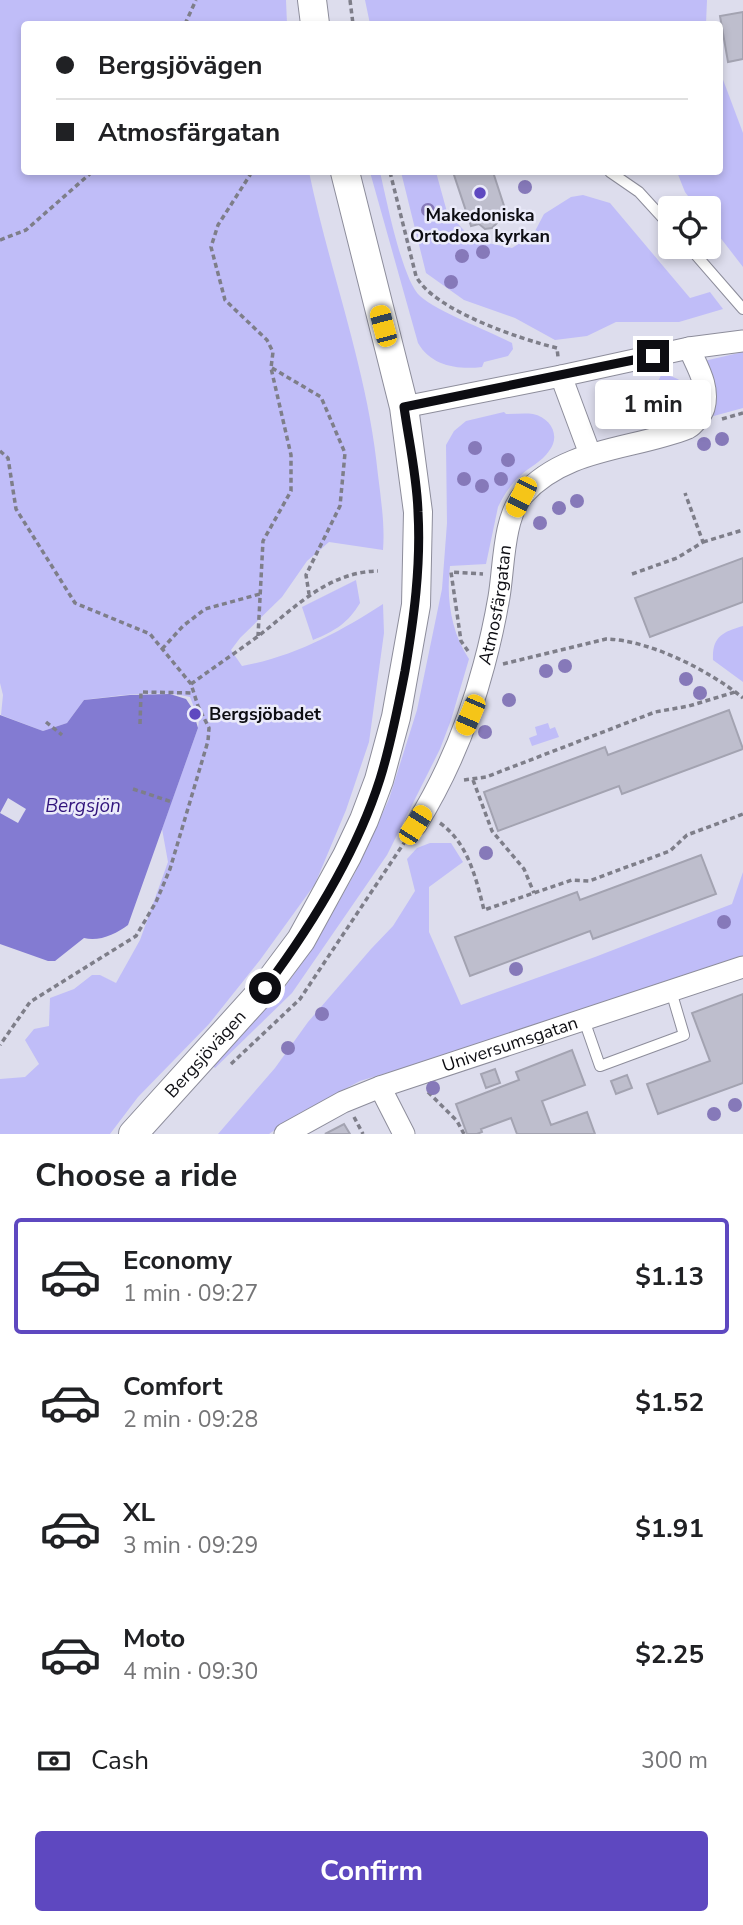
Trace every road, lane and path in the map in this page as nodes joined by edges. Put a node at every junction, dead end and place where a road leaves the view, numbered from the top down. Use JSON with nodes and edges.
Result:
{"nodes":[{"id":1,"x":195,"y":0,"type":"edge"},
{"id":2,"x":312,"y":0,"type":"edge"},
{"id":3,"x":350,"y":0,"type":"edge"},
{"id":4,"x":186,"y":21,"type":"edge"},
{"id":5,"x":315,"y":21,"type":"edge"},
{"id":6,"x":354,"y":21,"type":"edge"},
{"id":7,"x":89,"y":175,"type":"edge"},
{"id":8,"x":250,"y":175,"type":"edge"},
{"id":9,"x":346,"y":175,"type":"edge"},
{"id":10,"x":391,"y":175,"type":"edge"},
{"id":11,"x":614,"y":175,"type":"edge"},
{"id":12,"x":658,"y":213,"type":"edge"},
{"id":13,"x":0,"y":240,"type":"edge"},
{"id":14,"x":699,"y":259,"type":"edge"},
{"id":15,"x":743,"y":309,"type":"edge"},
{"id":16,"x":743,"y":341,"type":"edge"},
{"id":17,"x":688,"y":348,"type":"junction"},
{"id":18,"x":271,"y":368,"type":"junction"},
{"id":19,"x":562,"y":376,"type":"junction"},
{"id":20,"x":404,"y":407,"type":"junction"},
{"id":21,"x":0,"y":451,"type":"edge"},
{"id":22,"x":590,"y":454,"type":"junction"},
{"id":23,"x":685,"y":493,"type":"dead end"},
{"id":24,"x":743,"y":530,"type":"edge"},
{"id":25,"x":703,"y":542,"type":"junction"},
{"id":26,"x":378,"y":571,"type":"dead end"},
{"id":27,"x":484,"y":574,"type":"dead end"},
{"id":28,"x":632,"y":574,"type":"dead end"},
{"id":29,"x":260,"y":594,"type":"junction"},
{"id":30,"x":309,"y":594,"type":"junction"},
{"id":31,"x":258,"y":636,"type":"junction"},
{"id":32,"x":162,"y":649,"type":"junction"},
{"id":33,"x":484,"y":663,"type":"junction"},
{"id":34,"x":191,"y":684,"type":"junction"},
{"id":35,"x":736,"y":692,"type":"junction"},
{"id":36,"x":194,"y":693,"type":"junction"},
{"id":37,"x":743,"y":698,"type":"edge"},
{"id":38,"x":46,"y":722,"type":"dead end"},
{"id":39,"x":140,"y":724,"type":"dead end"},
{"id":40,"x":62,"y":735,"type":"dead end"},
{"id":41,"x":446,"y":771,"type":"junction"},
{"id":42,"x":473,"y":779,"type":"junction"},
{"id":43,"x":133,"y":789,"type":"dead end"},
{"id":44,"x":172,"y":802,"type":"dead end"},
{"id":45,"x":743,"y":814,"type":"edge"},
{"id":46,"x":420,"y":818,"type":"junction"},
{"id":47,"x":534,"y":893,"type":"junction"},
{"id":48,"x":743,"y":967,"type":"edge"},
{"id":49,"x":671,"y":991,"type":"junction"},
{"id":50,"x":584,"y":1020,"type":"junction"},
{"id":51,"x":0,"y":1045,"type":"edge"},
{"id":52,"x":222,"y":1072,"type":"dead end"},
{"id":53,"x":422,"y":1086,"type":"dead end"},
{"id":54,"x":380,"y":1087,"type":"junction"},
{"id":55,"x":351,"y":1110,"type":"dead end"},
{"id":56,"x":133,"y":1134,"type":"edge"},
{"id":57,"x":285,"y":1134,"type":"edge"},
{"id":58,"x":363,"y":1134,"type":"edge"},
{"id":59,"x":404,"y":1134,"type":"edge"},
{"id":60,"x":464,"y":1134,"type":"edge"}],
"edges":[{"from":1,"to":4,"type":"path"},
{"from":2,"to":5,"type":"street"},
{"from":3,"to":6,"type":"path"},
{"from":7,"to":13,"type":"path"},
{"from":8,"to":18,"type":"path"},
{"from":9,"to":20,"type":"street","name":"Bergsjövägen"},
{"from":10,"to":19,"type":"path"},
{"from":11,"to":12,"type":"lane"},
{"from":14,"to":15,"type":"lane"},
{"from":16,"to":17,"type":"street"},
{"from":17,"to":19,"type":"street"},
{"from":17,"to":22,"type":"street","name":"Atmosfärgatan"},
{"from":18,"to":29,"type":"path"},
{"from":18,"to":30,"type":"path"},
{"from":19,"to":20,"type":"street"},
{"from":19,"to":22,"type":"street"},
{"from":20,"to":56,"type":"street","name":"Bergsjövägen"},
{"from":21,"to":32,"type":"path"},
{"from":22,"to":33,"type":"street","name":"Atmosfärgatan"},
{"from":23,"to":25,"type":"path"},
{"from":24,"to":25,"type":"path"},
{"from":25,"to":28,"type":"path"},
{"from":26,"to":30,"type":"path"},
{"from":27,"to":33,"type":"path"},
{"from":29,"to":31,"type":"path"},
{"from":29,"to":32,"type":"path"},
{"from":30,"to":31,"type":"path"},
{"from":31,"to":34,"type":"path"},
{"from":32,"to":34,"type":"path"},
{"from":33,"to":35,"type":"path"},
{"from":33,"to":41,"type":"street","name":"Atmosfärgatan"},
{"from":34,"to":36,"type":"path"},
{"from":35,"to":37,"type":"path"},
{"from":35,"to":42,"type":"path"},
{"from":36,"to":39,"type":"path"},
{"from":36,"to":51,"type":"path"},
{"from":38,"to":40,"type":"path"},
{"from":41,"to":42,"type":"path"},
{"from":41,"to":46,"type":"street","name":"Atmosfärgatan"},
{"from":42,"to":47,"type":"path"},
{"from":43,"to":44,"type":"path"},
{"from":45,"to":47,"type":"path"},
{"from":46,"to":47,"type":"path"},
{"from":46,"to":52,"type":"path"},
{"from":48,"to":49,"type":"street","name":"Universumsgatan"},
{"from":49,"to":50,"type":"street","name":"Universumsgatan"},
{"from":49,"to":50,"type":"lane"},
{"from":50,"to":54,"type":"street","name":"Universumsgatan"},
{"from":53,"to":60,"type":"path"},
{"from":54,"to":57,"type":"street","name":"Universumsgatan"},
{"from":54,"to":59,"type":"street"},
{"from":55,"to":58,"type":"path"}]}
